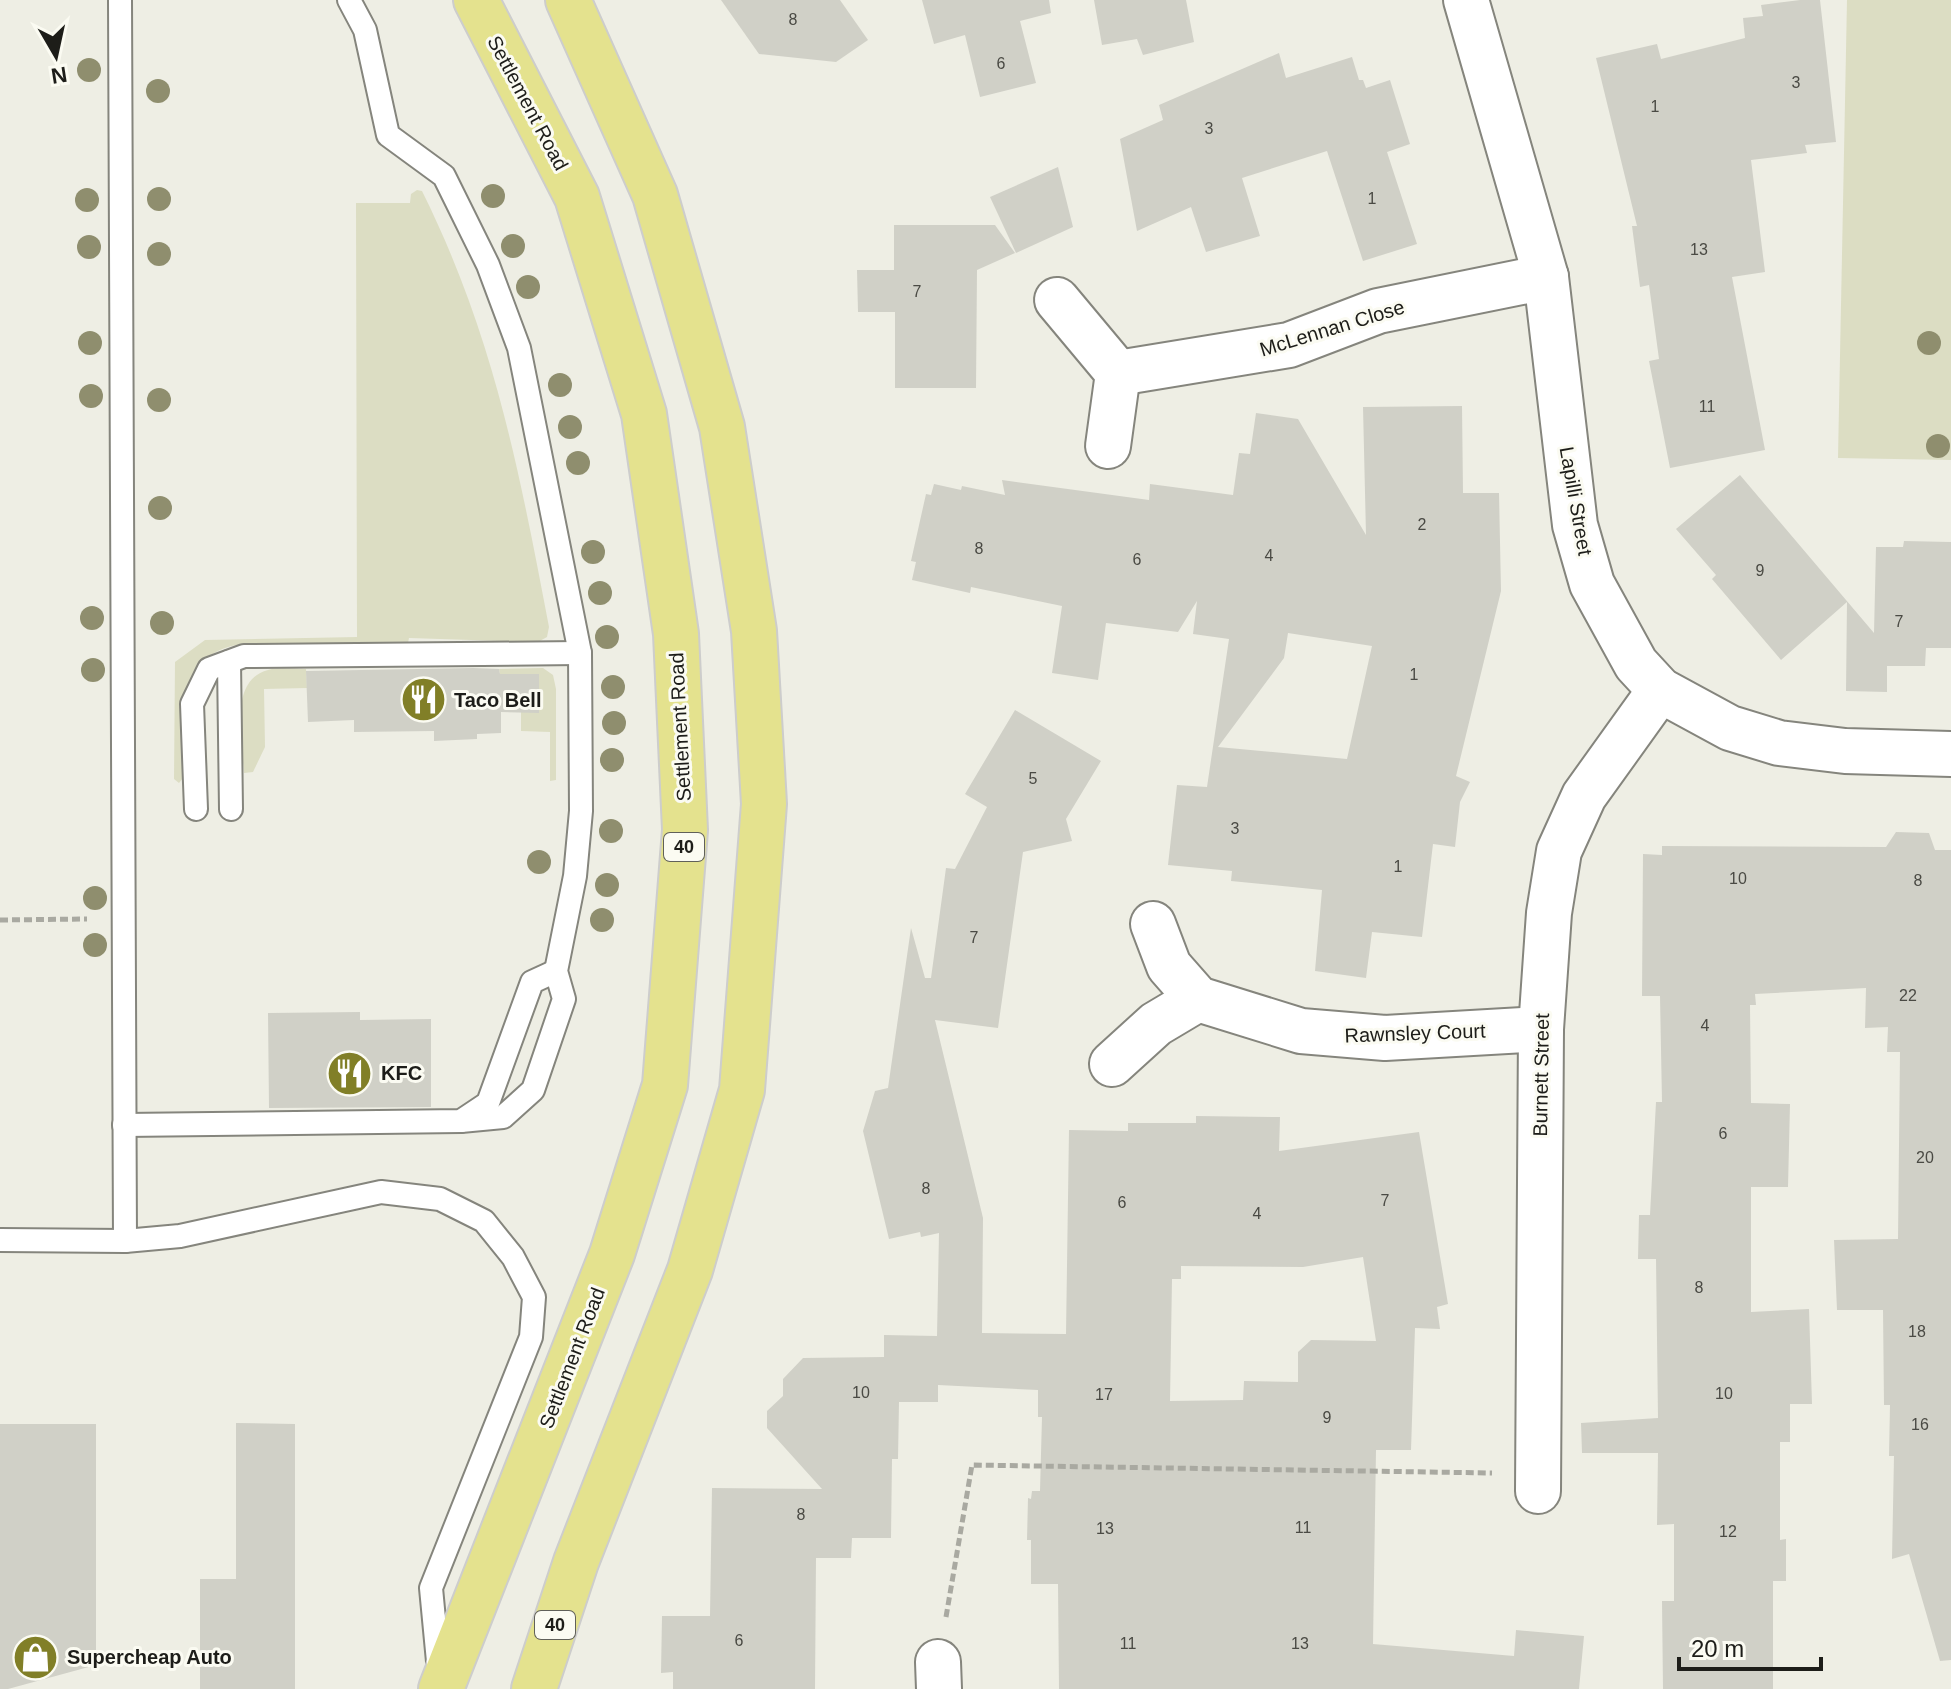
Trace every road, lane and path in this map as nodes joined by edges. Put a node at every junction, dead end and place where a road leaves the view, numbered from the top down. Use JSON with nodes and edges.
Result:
{"nodes":[{"id":1,"x":120,"y":0,"type":"edge"},
{"id":2,"x":349,"y":0,"type":"edge"},
{"id":3,"x":476,"y":0,"type":"edge"},
{"id":4,"x":568,"y":0,"type":"edge"},
{"id":5,"x":1466,"y":0,"type":"edge"},
{"id":6,"x":1546,"y":277,"type":"junction"},
{"id":7,"x":1057,"y":300,"type":"dead end"},
{"id":8,"x":1118,"y":373,"type":"junction"},
{"id":9,"x":1108,"y":446,"type":"dead end"},
{"id":10,"x":580,"y":653,"type":"junction"},
{"id":11,"x":229,"y":662,"type":"junction"},
{"id":12,"x":1660,"y":690,"type":"junction"},
{"id":13,"x":1951,"y":754,"type":"edge"},
{"id":14,"x":196,"y":809,"type":"dead end"},
{"id":15,"x":231,"y":809,"type":"dead end"},
{"id":16,"x":96,"y":919,"type":"dead end"},
{"id":17,"x":0,"y":920,"type":"edge"},
{"id":18,"x":1153,"y":924,"type":"dead end"},
{"id":19,"x":556,"y":971,"type":"junction"},
{"id":20,"x":1198,"y":999,"type":"junction"},
{"id":21,"x":1541,"y":1029,"type":"junction"},
{"id":22,"x":1112,"y":1064,"type":"dead end"},
{"id":23,"x":461,"y":1121,"type":"junction"},
{"id":24,"x":124,"y":1125,"type":"junction"},
{"id":25,"x":0,"y":1240,"type":"edge"},
{"id":26,"x":125,"y":1241,"type":"junction"},
{"id":27,"x":1538,"y":1481,"type":"joint"},
{"id":28,"x":939,"y":1675,"type":"edge"},
{"id":29,"x":440,"y":1689,"type":"edge"},
{"id":30,"x":534,"y":1689,"type":"edge"}],
"edges":[{"from":1,"to":24,"type":"lane"},
{"from":2,"to":10,"type":"lane"},
{"from":3,"to":29,"type":"main road","name":"Settlement Road","number":"40"},
{"from":4,"to":30,"type":"main road","number":"40"},
{"from":5,"to":6,"type":"street","name":"Lapilli Street"},
{"from":6,"to":8,"type":"street","name":"McLennan Close"},
{"from":6,"to":12,"type":"street","name":"Lapilli Street"},
{"from":7,"to":8,"type":"street"},
{"from":8,"to":9,"type":"street"},
{"from":10,"to":11,"type":"lane"},
{"from":10,"to":19,"type":"lane"},
{"from":11,"to":14,"type":"lane"},
{"from":11,"to":15,"type":"lane"},
{"from":12,"to":13,"type":"street","name":"Lapilli Street"},
{"from":12,"to":21,"type":"street","name":"Burnett Street"},
{"from":16,"to":17,"type":"path"},
{"from":18,"to":20,"type":"street"},
{"from":19,"to":23,"type":"lane"},
{"from":19,"to":23,"type":"lane"},
{"from":20,"to":21,"type":"street","name":"Rawnsley Court"},
{"from":20,"to":22,"type":"street"},
{"from":21,"to":27,"type":"street","name":"Burnett Street"},
{"from":23,"to":24,"type":"lane"},
{"from":24,"to":26,"type":"lane"},
{"from":25,"to":26,"type":"lane"},
{"from":26,"to":29,"type":"lane"},
{"from":27,"to":28,"type":"path"}]}
